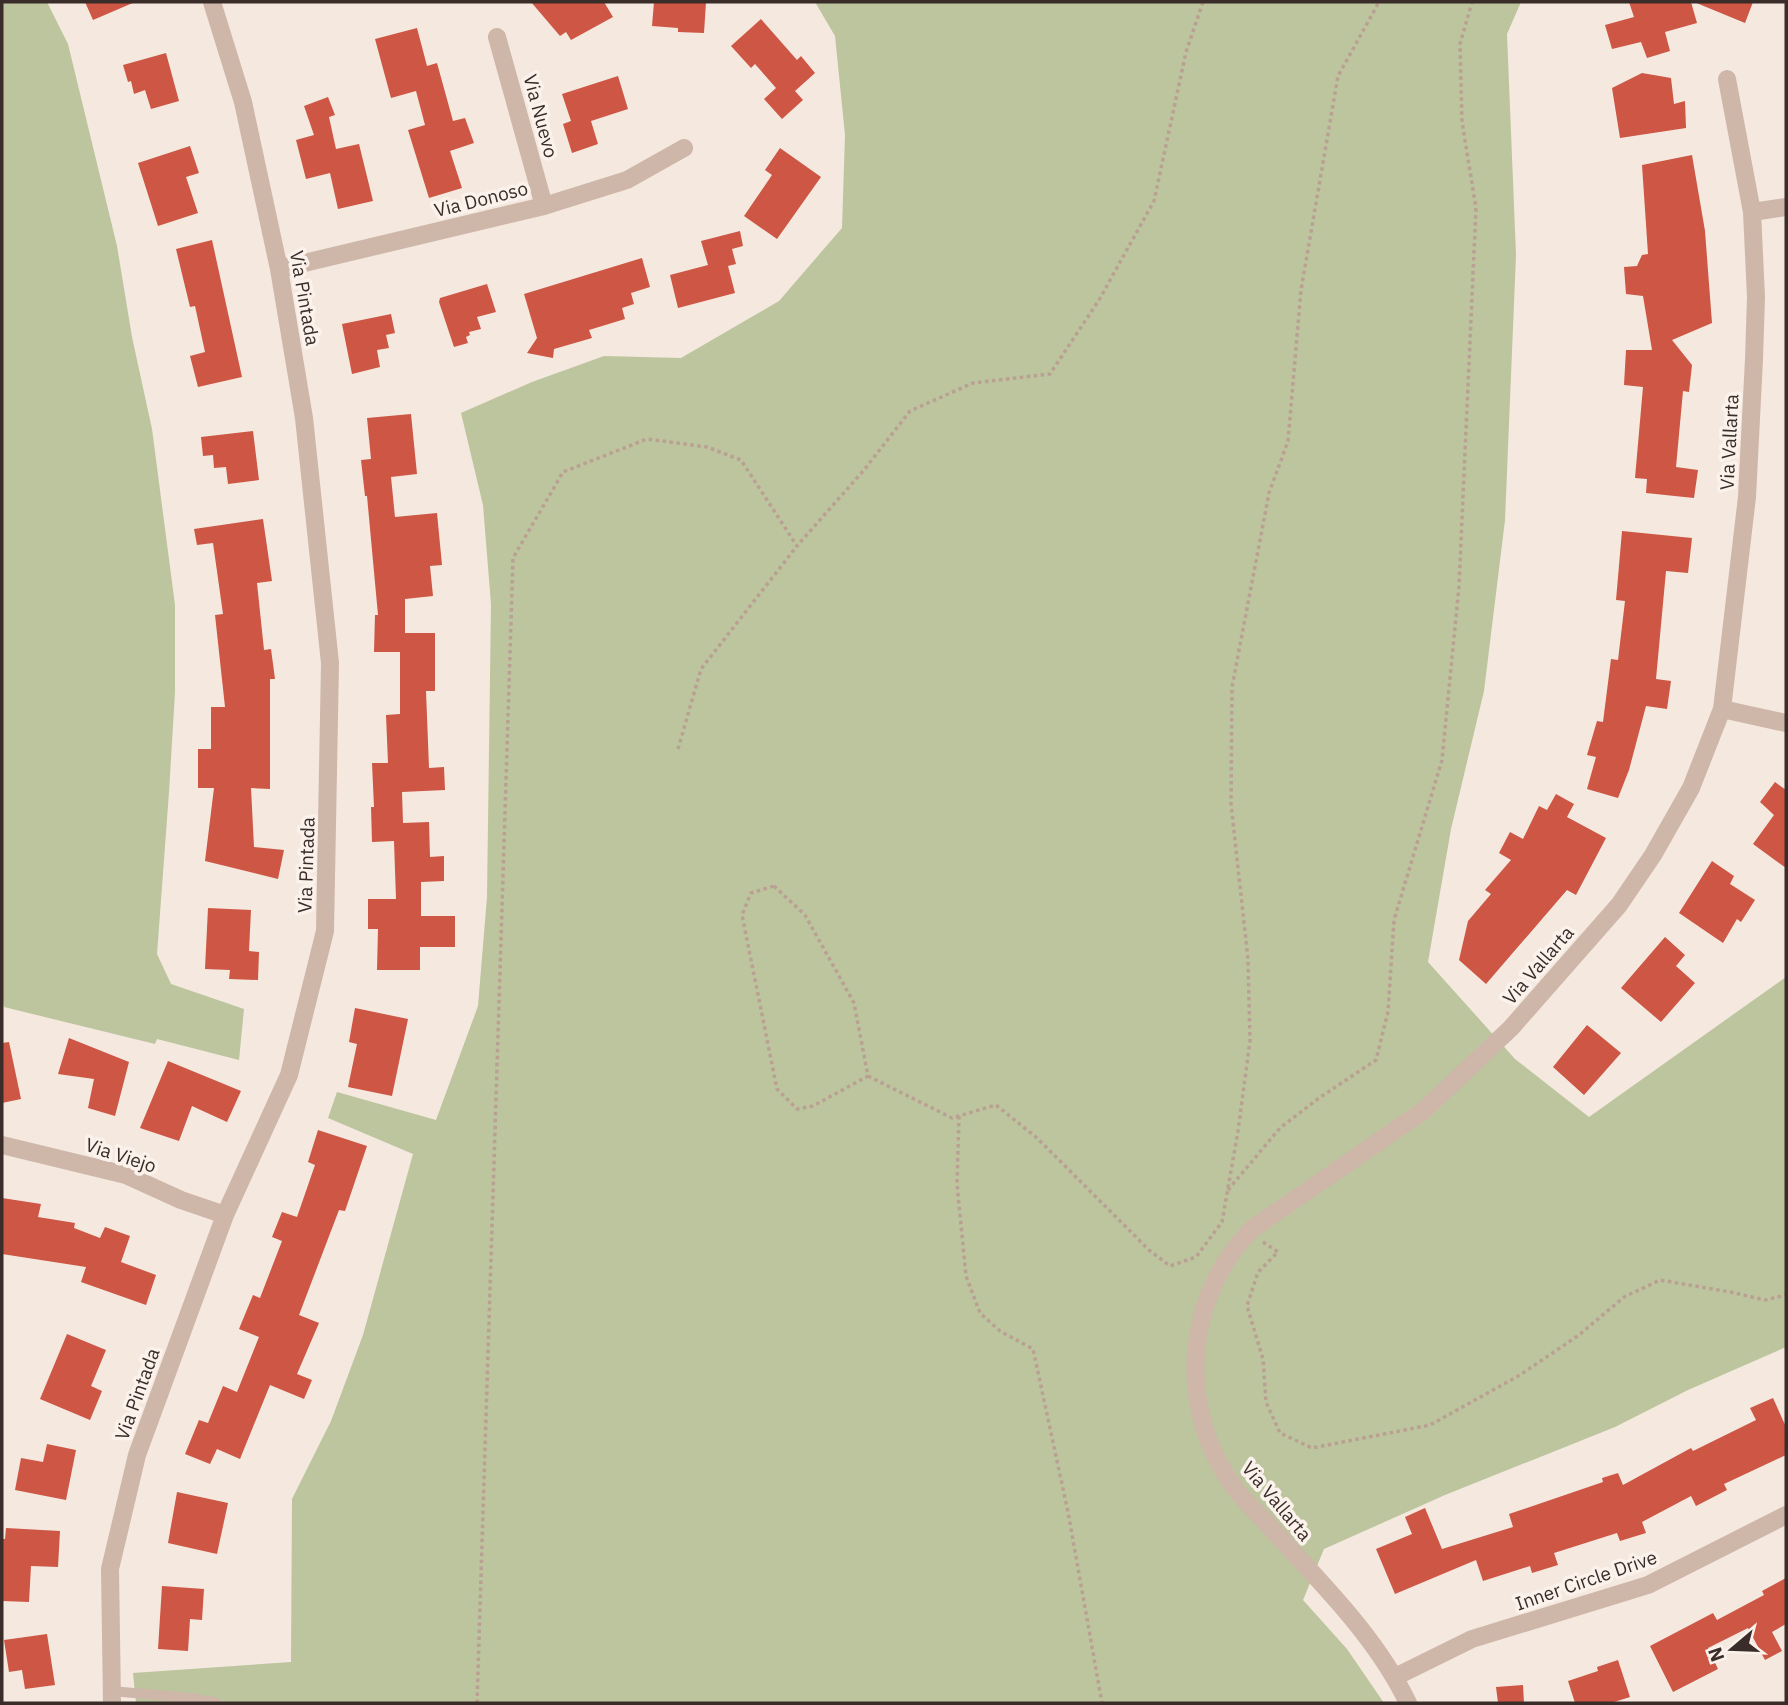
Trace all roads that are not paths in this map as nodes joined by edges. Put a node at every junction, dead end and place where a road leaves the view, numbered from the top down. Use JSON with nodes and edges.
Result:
{"nodes":[{"id":1,"x":212,"y":2,"type":"edge"},
{"id":2,"x":497,"y":37,"type":"dead end"},
{"id":3,"x":1727,"y":79,"type":"dead end"},
{"id":4,"x":684,"y":148,"type":"dead end"},
{"id":5,"x":544,"y":206,"type":"junction"},
{"id":6,"x":1786,"y":206,"type":"edge"},
{"id":7,"x":1752,"y":212,"type":"junction"},
{"id":8,"x":279,"y":269,"type":"junction"},
{"id":9,"x":1722,"y":709,"type":"junction"},
{"id":10,"x":1786,"y":723,"type":"edge"},
{"id":11,"x":2,"y":1145,"type":"edge"},
{"id":12,"x":225,"y":1215,"type":"junction"},
{"id":13,"x":1786,"y":1515,"type":"edge"},
{"id":14,"x":1395,"y":1677,"type":"junction"},
{"id":15,"x":112,"y":1697,"type":"edge"},
{"id":16,"x":217,"y":1703,"type":"edge"},
{"id":17,"x":1408,"y":1703,"type":"edge"}],
"edges":[{"from":1,"to":8,"type":"street","name":"Via Pintada"},
{"from":2,"to":5,"type":"street","name":"Via Nuevo"},
{"from":3,"to":7,"type":"street","name":"Via Vallarta"},
{"from":4,"to":5,"type":"street","name":"Via Donoso"},
{"from":5,"to":8,"type":"street","name":"Via Donoso"},
{"from":6,"to":7,"type":"street"},
{"from":7,"to":9,"type":"street","name":"Via Vallarta"},
{"from":8,"to":12,"type":"street","name":"Via Pintada"},
{"from":9,"to":10,"type":"street"},
{"from":9,"to":14,"type":"street","name":"Via Vallarta"},
{"from":11,"to":12,"type":"street","name":"Via Viejo"},
{"from":12,"to":15,"type":"street","name":"Via Pintada"},
{"from":13,"to":14,"type":"street","name":"Inner Circle Drive"},
{"from":14,"to":17,"type":"street","name":"Via Vallarta"},
{"from":15,"to":16,"type":"lane"}]}
